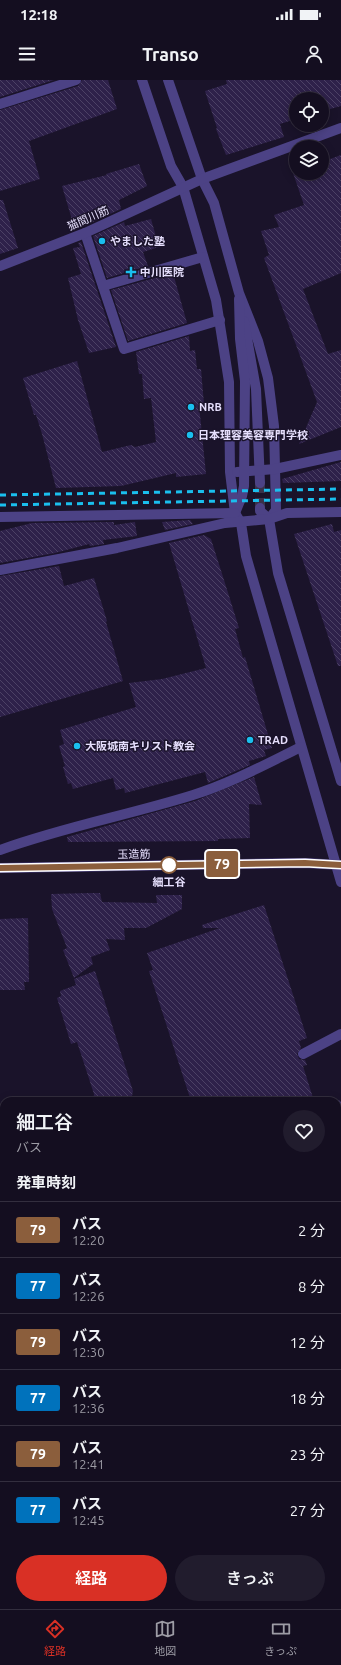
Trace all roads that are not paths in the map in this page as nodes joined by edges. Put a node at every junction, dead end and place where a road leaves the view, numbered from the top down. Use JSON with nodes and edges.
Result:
{"nodes":[{"id":1,"x":76,"y":80,"type":"edge"},
{"id":2,"x":142,"y":80,"type":"edge"},
{"id":3,"x":168,"y":80,"type":"edge"},
{"id":4,"x":0,"y":104,"type":"edge"},
{"id":5,"x":341,"y":128,"type":"edge"},
{"id":6,"x":202,"y":180,"type":"junction"},
{"id":7,"x":183,"y":187,"type":"junction"},
{"id":8,"x":85,"y":233,"type":"junction"},
{"id":9,"x":203,"y":257,"type":"junction"},
{"id":10,"x":0,"y":266,"type":"edge"},
{"id":11,"x":103,"y":286,"type":"junction"},
{"id":12,"x":239,"y":293,"type":"junction"},
{"id":13,"x":220,"y":320,"type":"junction"},
{"id":14,"x":341,"y":455,"type":"edge"},
{"id":15,"x":276,"y":469,"type":"junction"},
{"id":16,"x":230,"y":472,"type":"junction"},
{"id":17,"x":259,"y":472,"type":"junction"},
{"id":18,"x":244,"y":473,"type":"junction"},
{"id":19,"x":260,"y":483,"type":"tunnel mouth"},
{"id":20,"x":260,"y":508,"type":"tunnel mouth"},
{"id":21,"x":341,"y":512,"type":"edge"},
{"id":22,"x":235,"y":513,"type":"junction"},
{"id":23,"x":0,"y":517,"type":"edge"},
{"id":24,"x":269,"y":519,"type":"junction"},
{"id":25,"x":241,"y":522,"type":"junction"},
{"id":26,"x":0,"y":570,"type":"edge"},
{"id":27,"x":301,"y":747,"type":"junction"},
{"id":28,"x":341,"y":781,"type":"edge"},
{"id":29,"x":0,"y":850,"type":"edge"},
{"id":30,"x":338,"y":865,"type":"edge"},
{"id":31,"x":0,"y":868,"type":"edge"},
{"id":32,"x":341,"y":882,"type":"edge"},
{"id":33,"x":341,"y":1034,"type":"edge"},
{"id":34,"x":303,"y":1054,"type":"dead end"}],
"edges":[{"from":1,"to":4,"type":"street"},
{"from":2,"to":7,"type":"street"},
{"from":3,"to":6,"type":"street"},
{"from":5,"to":6,"type":"street"},
{"from":6,"to":7,"type":"street","name":"猫間川筋"},
{"from":6,"to":12,"type":"street"},
{"from":7,"to":8,"type":"street","name":"猫間川筋"},
{"from":7,"to":9,"type":"street"},
{"from":8,"to":10,"type":"street","name":"猫間川筋"},
{"from":8,"to":11,"type":"street"},
{"from":9,"to":11,"type":"street"},
{"from":9,"to":13,"type":"street"},
{"from":11,"to":13,"type":"street"},
{"from":12,"to":15,"type":"street"},
{"from":12,"to":17,"type":"street"},
{"from":12,"to":18,"type":"street"},
{"from":13,"to":16,"type":"street"},
{"from":14,"to":15,"type":"street"},
{"from":15,"to":17,"type":"street"},
{"from":15,"to":24,"type":"street"},
{"from":16,"to":18,"type":"street"},
{"from":16,"to":22,"type":"street"},
{"from":17,"to":18,"type":"street"},
{"from":17,"to":19,"type":"street"},
{"from":18,"to":22,"type":"street"},
{"from":20,"to":24,"type":"street"},
{"from":21,"to":24,"type":"street"},
{"from":22,"to":23,"type":"street"},
{"from":22,"to":25,"type":"street"},
{"from":24,"to":25,"type":"street"},
{"from":24,"to":28,"type":"street"},
{"from":25,"to":26,"type":"street"},
{"from":25,"to":27,"type":"street"},
{"from":27,"to":29,"type":"street"},
{"from":27,"to":30,"type":"street"},
{"from":30,"to":31,"type":"street","name":"玉造筋"},
{"from":30,"to":32,"type":"street"},
{"from":33,"to":34,"type":"street"}]}
